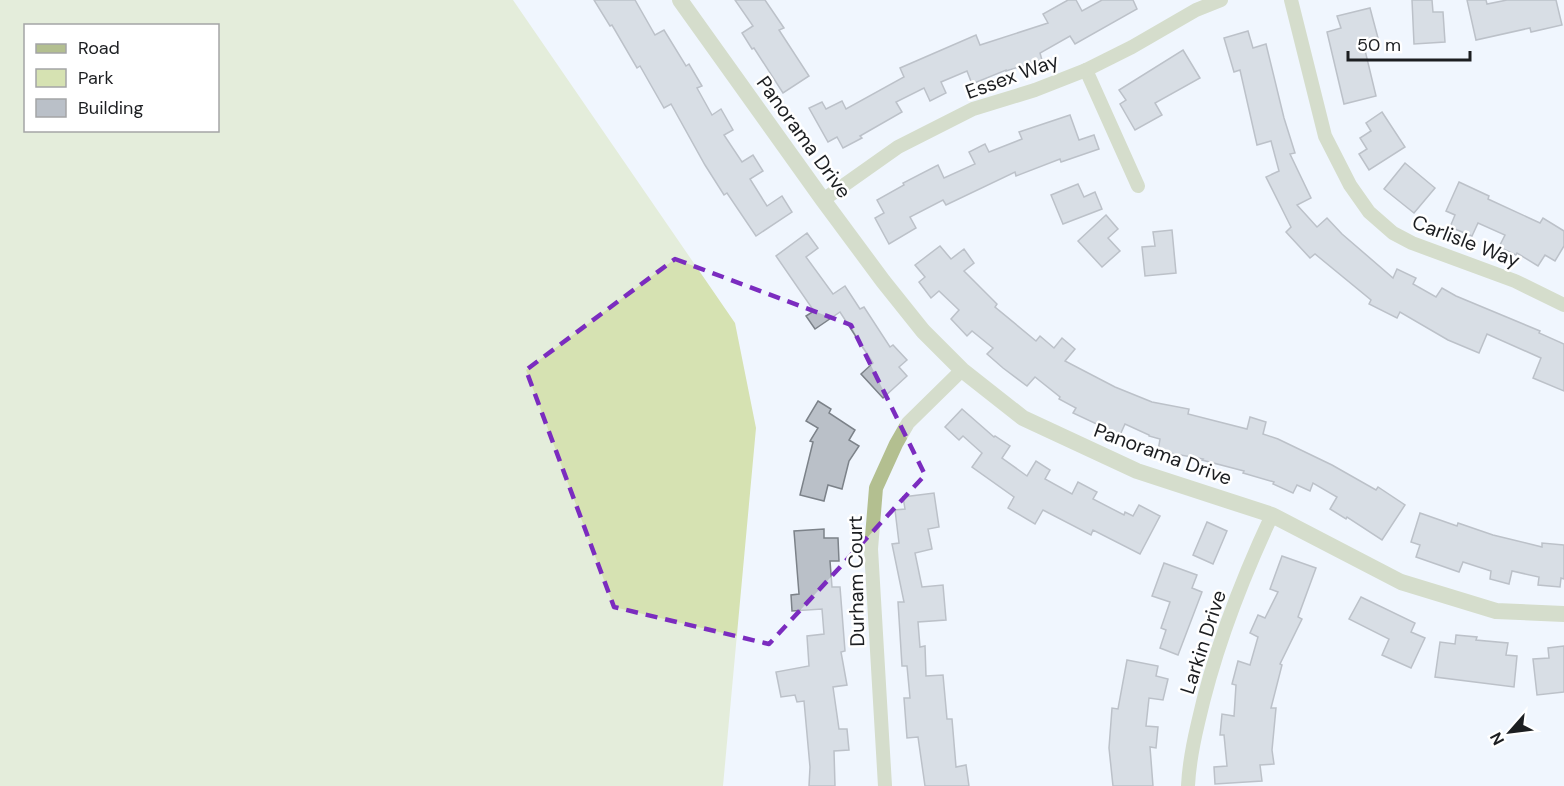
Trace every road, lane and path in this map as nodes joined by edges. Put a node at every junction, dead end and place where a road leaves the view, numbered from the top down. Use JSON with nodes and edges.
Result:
{"nodes":[{"id":1,"x":680,"y":0,"type":"edge"},
{"id":2,"x":1221,"y":0,"type":"edge"},
{"id":3,"x":1291,"y":0,"type":"edge"},
{"id":4,"x":1086,"y":70,"type":"junction"},
{"id":5,"x":1138,"y":186,"type":"dead end"},
{"id":6,"x":823,"y":200,"type":"junction"},
{"id":7,"x":1564,"y":304,"type":"edge"},
{"id":8,"x":962,"y":370,"type":"junction"},
{"id":9,"x":1272,"y":515,"type":"junction"},
{"id":10,"x":1564,"y":614,"type":"edge"},
{"id":11,"x":885,"y":786,"type":"edge"},
{"id":12,"x":1188,"y":786,"type":"edge"}],
"edges":[{"from":1,"to":6,"type":"street","name":"Panorama Drive"},
{"from":2,"to":4,"type":"street","name":"Essex Way"},
{"from":3,"to":7,"type":"street","name":"Carlisle Way"},
{"from":4,"to":5,"type":"street"},
{"from":4,"to":6,"type":"street","name":"Essex Way"},
{"from":6,"to":8,"type":"street","name":"Panorama Drive"},
{"from":8,"to":9,"type":"street","name":"Panorama Drive"},
{"from":8,"to":11,"type":"street","name":"Durham Court"},
{"from":9,"to":10,"type":"street","name":"Panorama Drive"},
{"from":9,"to":12,"type":"street","name":"Larkin Drive"}]}
